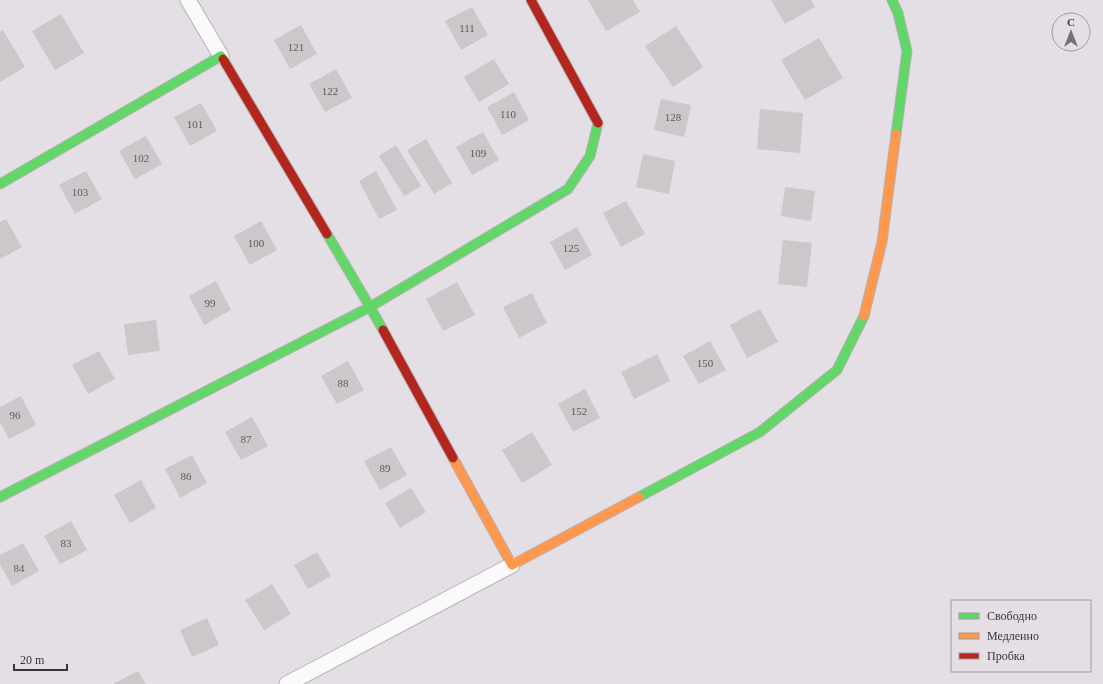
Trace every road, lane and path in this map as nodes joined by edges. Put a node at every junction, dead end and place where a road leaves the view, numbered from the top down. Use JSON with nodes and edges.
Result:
{"nodes":[{"id":1,"x":188,"y":0,"type":"edge"},
{"id":2,"x":531,"y":0,"type":"edge"},
{"id":3,"x":892,"y":0,"type":"edge"},
{"id":4,"x":221,"y":56,"type":"junction"},
{"id":5,"x":0,"y":184,"type":"edge"},
{"id":6,"x":370,"y":307,"type":"junction"},
{"id":7,"x":0,"y":497,"type":"edge"},
{"id":8,"x":512,"y":565,"type":"junction"},
{"id":9,"x":287,"y":684,"type":"edge"}],
"edges":[{"from":1,"to":4,"type":"street"},
{"from":2,"to":6,"type":"street"},
{"from":3,"to":8,"type":"street"},
{"from":4,"to":5,"type":"street"},
{"from":4,"to":6,"type":"street"},
{"from":6,"to":7,"type":"street"},
{"from":6,"to":8,"type":"street"},
{"from":8,"to":9,"type":"street"}]}
